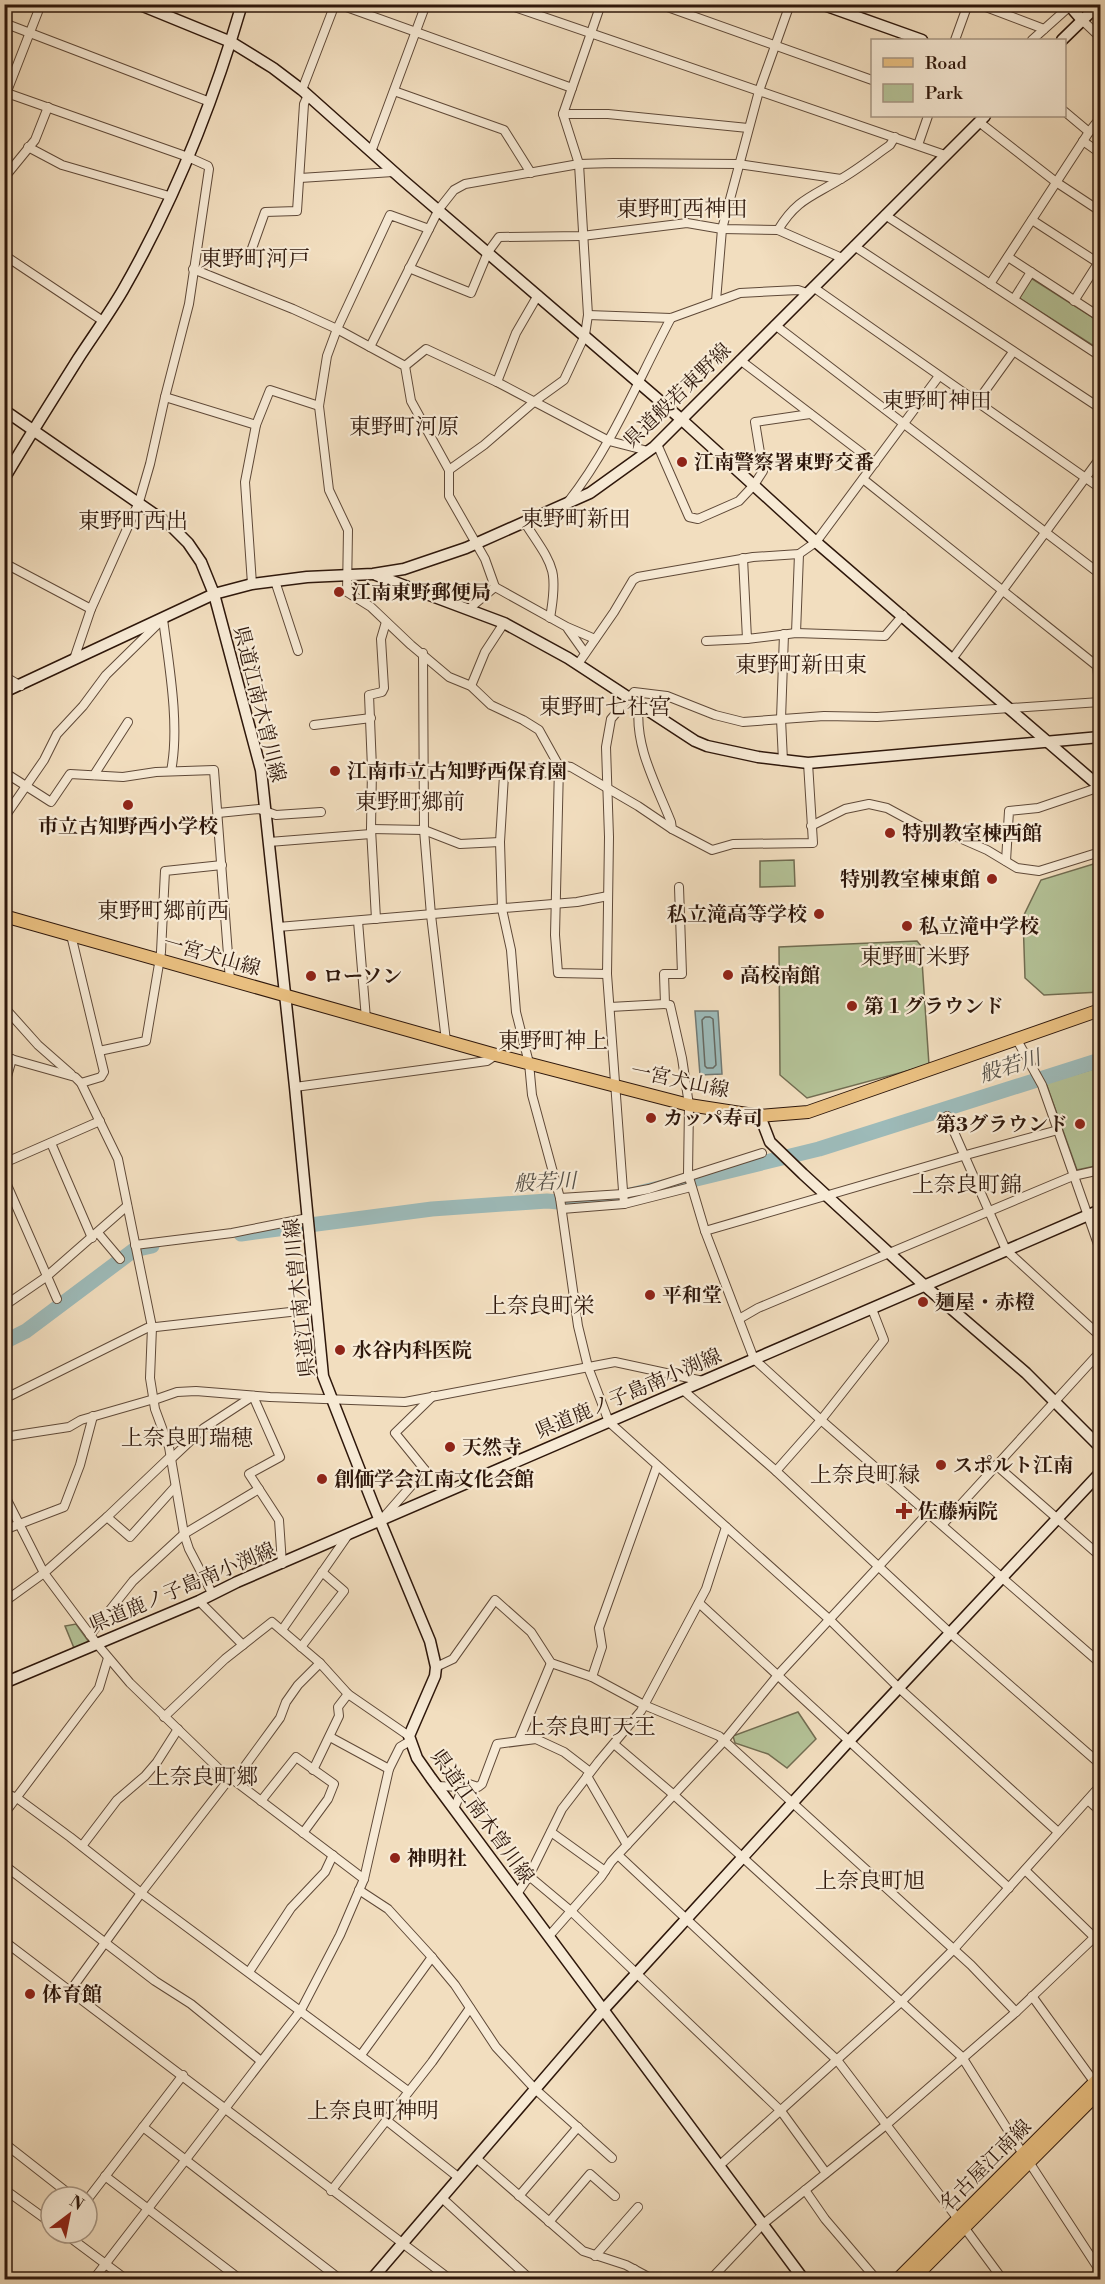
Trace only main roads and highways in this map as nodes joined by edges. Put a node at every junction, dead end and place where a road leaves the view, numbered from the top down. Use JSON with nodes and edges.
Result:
{"nodes":[{"id":1,"x":4,"y":916,"type":"edge"},
{"id":2,"x":1101,"y":1010,"type":"edge"},
{"id":3,"x":1099,"y":2087,"type":"edge"},
{"id":4,"x":961,"y":2223,"type":"junction"},
{"id":5,"x":897,"y":2280,"type":"edge"},
{"id":6,"x":912,"y":2280,"type":"edge"}],
"edges":[{"from":1,"to":2,"type":"main road","name":"一宮犬山線"},
{"from":3,"to":4,"type":"main road","name":"名古屋江南線"},
{"from":4,"to":5,"type":"main road","name":"名古屋江南線"},
{"from":4,"to":6,"type":"main road","name":"名古屋江南線"}]}
